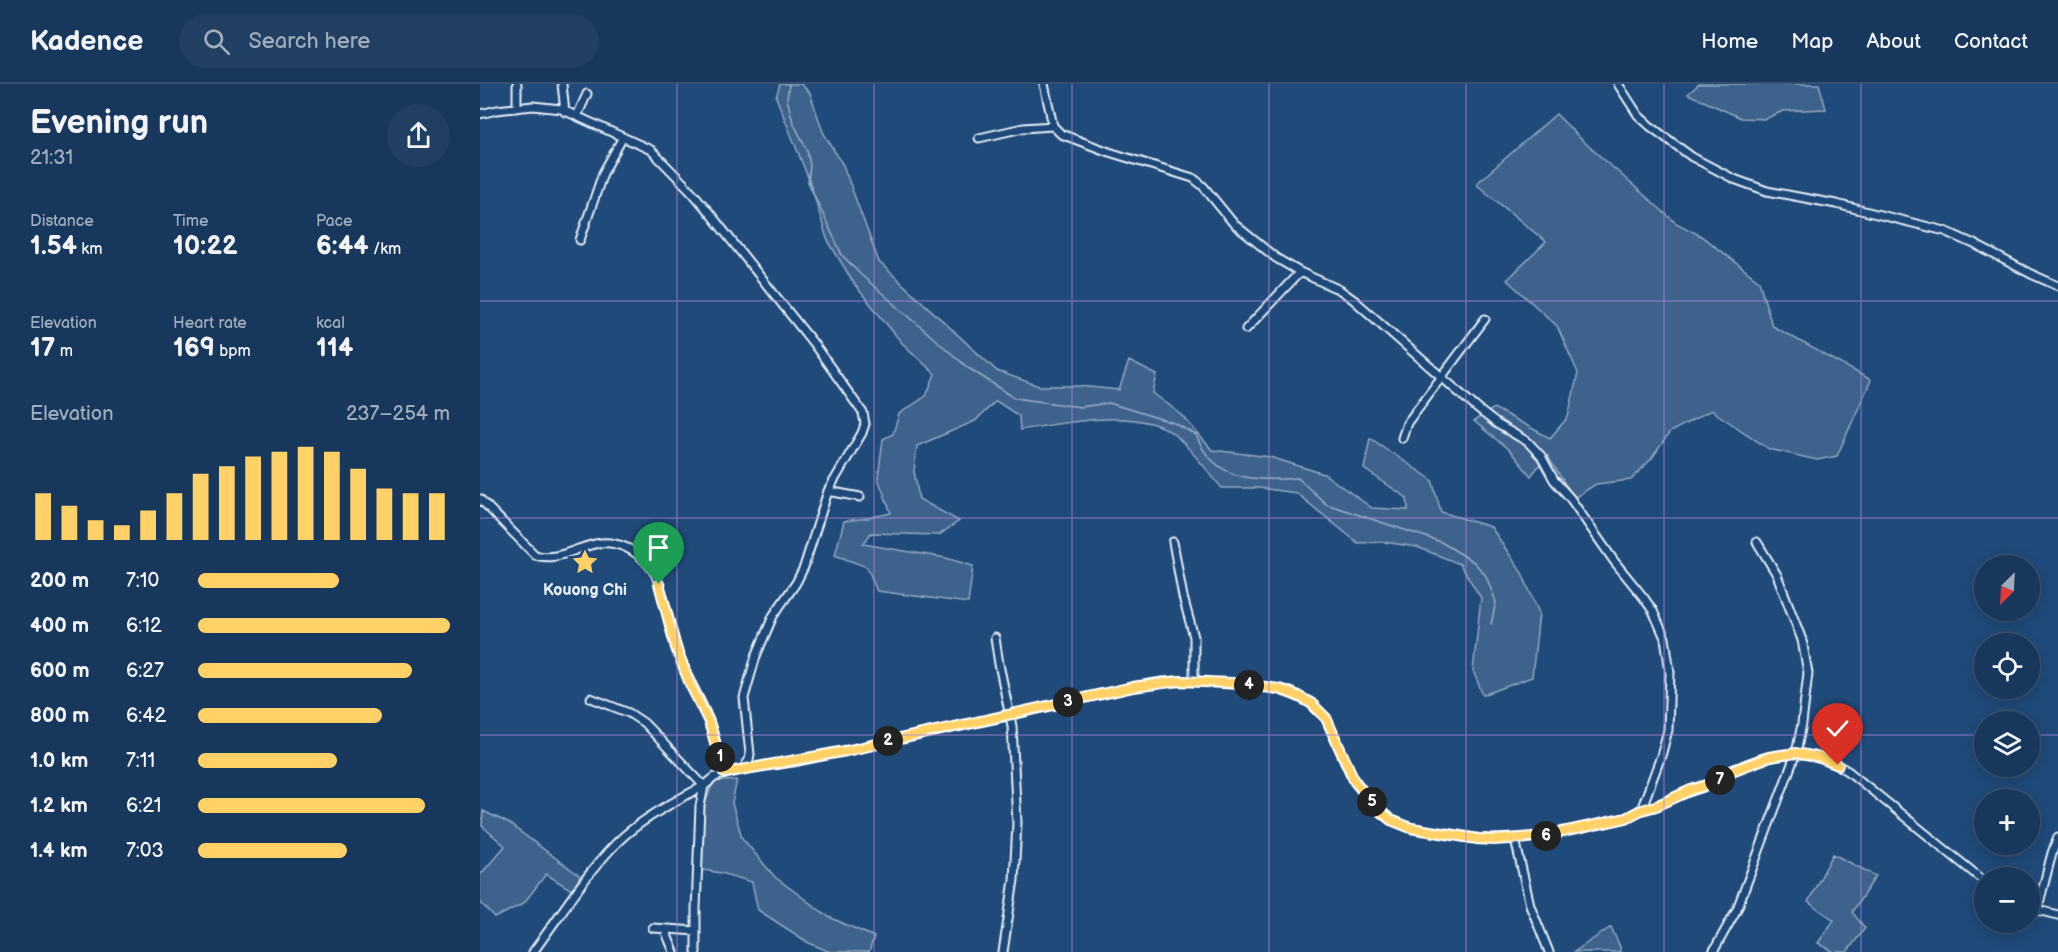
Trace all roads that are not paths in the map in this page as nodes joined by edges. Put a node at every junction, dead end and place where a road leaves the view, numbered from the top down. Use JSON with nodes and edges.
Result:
{"nodes":[{"id":1,"x":517,"y":84,"type":"edge"},
{"id":2,"x":562,"y":84,"type":"edge"},
{"id":3,"x":1044,"y":84,"type":"edge"},
{"id":4,"x":1618,"y":84,"type":"edge"},
{"id":5,"x":587,"y":94,"type":"dead end"},
{"id":6,"x":517,"y":108,"type":"junction"},
{"id":7,"x":565,"y":112,"type":"junction"},
{"id":8,"x":480,"y":114,"type":"edge"},
{"id":9,"x":577,"y":116,"type":"junction"},
{"id":10,"x":1053,"y":126,"type":"junction"},
{"id":11,"x":623,"y":137,"type":"junction"},
{"id":12,"x":979,"y":138,"type":"dead end"},
{"id":13,"x":580,"y":240,"type":"dead end"},
{"id":14,"x":1300,"y":272,"type":"junction"},
{"id":15,"x":2058,"y":286,"type":"edge"},
{"id":16,"x":1485,"y":319,"type":"dead end"},
{"id":17,"x":1245,"y":329,"type":"dead end"},
{"id":18,"x":1443,"y":377,"type":"junction"},
{"id":19,"x":1402,"y":438,"type":"dead end"},
{"id":20,"x":828,"y":490,"type":"junction"},
{"id":21,"x":860,"y":497,"type":"dead end"},
{"id":22,"x":480,"y":499,"type":"edge"},
{"id":23,"x":1173,"y":542,"type":"dead end"},
{"id":24,"x":1758,"y":542,"type":"dead end"},
{"id":25,"x":995,"y":638,"type":"dead end"},
{"id":26,"x":1194,"y":681,"type":"junction"},
{"id":27,"x":591,"y":698,"type":"dead end"},
{"id":28,"x":1011,"y":715,"type":"junction"},
{"id":29,"x":1796,"y":753,"type":"junction"},
{"id":30,"x":743,"y":769,"type":"junction"},
{"id":31,"x":724,"y":773,"type":"junction"},
{"id":32,"x":704,"y":786,"type":"junction"},
{"id":33,"x":1641,"y":810,"type":"junction"},
{"id":34,"x":2058,"y":837,"type":"edge"},
{"id":35,"x":1515,"y":839,"type":"junction"},
{"id":36,"x":1974,"y":873,"type":"edge"},
{"id":37,"x":2040,"y":899,"type":"edge"},
{"id":38,"x":2040,"y":912,"type":"edge"},
{"id":39,"x":2058,"y":915,"type":"edge"},
{"id":40,"x":653,"y":928,"type":"dead end"},
{"id":41,"x":665,"y":930,"type":"junction"},
{"id":42,"x":696,"y":931,"type":"junction"},
{"id":43,"x":533,"y":952,"type":"edge"},
{"id":44,"x":674,"y":952,"type":"edge"},
{"id":45,"x":696,"y":952,"type":"edge"},
{"id":46,"x":1003,"y":952,"type":"edge"},
{"id":47,"x":1549,"y":952,"type":"edge"},
{"id":48,"x":1713,"y":952,"type":"edge"}],
"edges":[{"from":1,"to":6,"type":"street"},
{"from":2,"to":7,"type":"street"},
{"from":3,"to":10,"type":"street"},
{"from":4,"to":15,"type":"street"},
{"from":5,"to":9,"type":"street"},
{"from":6,"to":7,"type":"street"},
{"from":6,"to":8,"type":"street"},
{"from":7,"to":9,"type":"street"},
{"from":9,"to":11,"type":"street"},
{"from":10,"to":12,"type":"street"},
{"from":10,"to":14,"type":"street"},
{"from":11,"to":13,"type":"street"},
{"from":11,"to":20,"type":"street"},
{"from":14,"to":17,"type":"street"},
{"from":14,"to":18,"type":"street"},
{"from":16,"to":18,"type":"street"},
{"from":18,"to":19,"type":"street"},
{"from":18,"to":33,"type":"street"},
{"from":20,"to":21,"type":"street"},
{"from":20,"to":30,"type":"street"},
{"from":22,"to":31,"type":"street"},
{"from":23,"to":26,"type":"street"},
{"from":24,"to":29,"type":"street"},
{"from":25,"to":28,"type":"street"},
{"from":26,"to":28,"type":"street"},
{"from":26,"to":35,"type":"street"},
{"from":27,"to":32,"type":"street"},
{"from":28,"to":30,"type":"street"},
{"from":28,"to":46,"type":"street"},
{"from":29,"to":33,"type":"street"},
{"from":29,"to":36,"type":"street"},
{"from":29,"to":48,"type":"street"},
{"from":30,"to":31,"type":"street"},
{"from":31,"to":32,"type":"street"},
{"from":32,"to":42,"type":"street"},
{"from":32,"to":43,"type":"street"},
{"from":33,"to":35,"type":"street"},
{"from":34,"to":37,"type":"street"},
{"from":35,"to":47,"type":"street"},
{"from":38,"to":39,"type":"street"},
{"from":40,"to":41,"type":"street"},
{"from":41,"to":42,"type":"street"},
{"from":41,"to":44,"type":"street"},
{"from":42,"to":45,"type":"street"}]}
